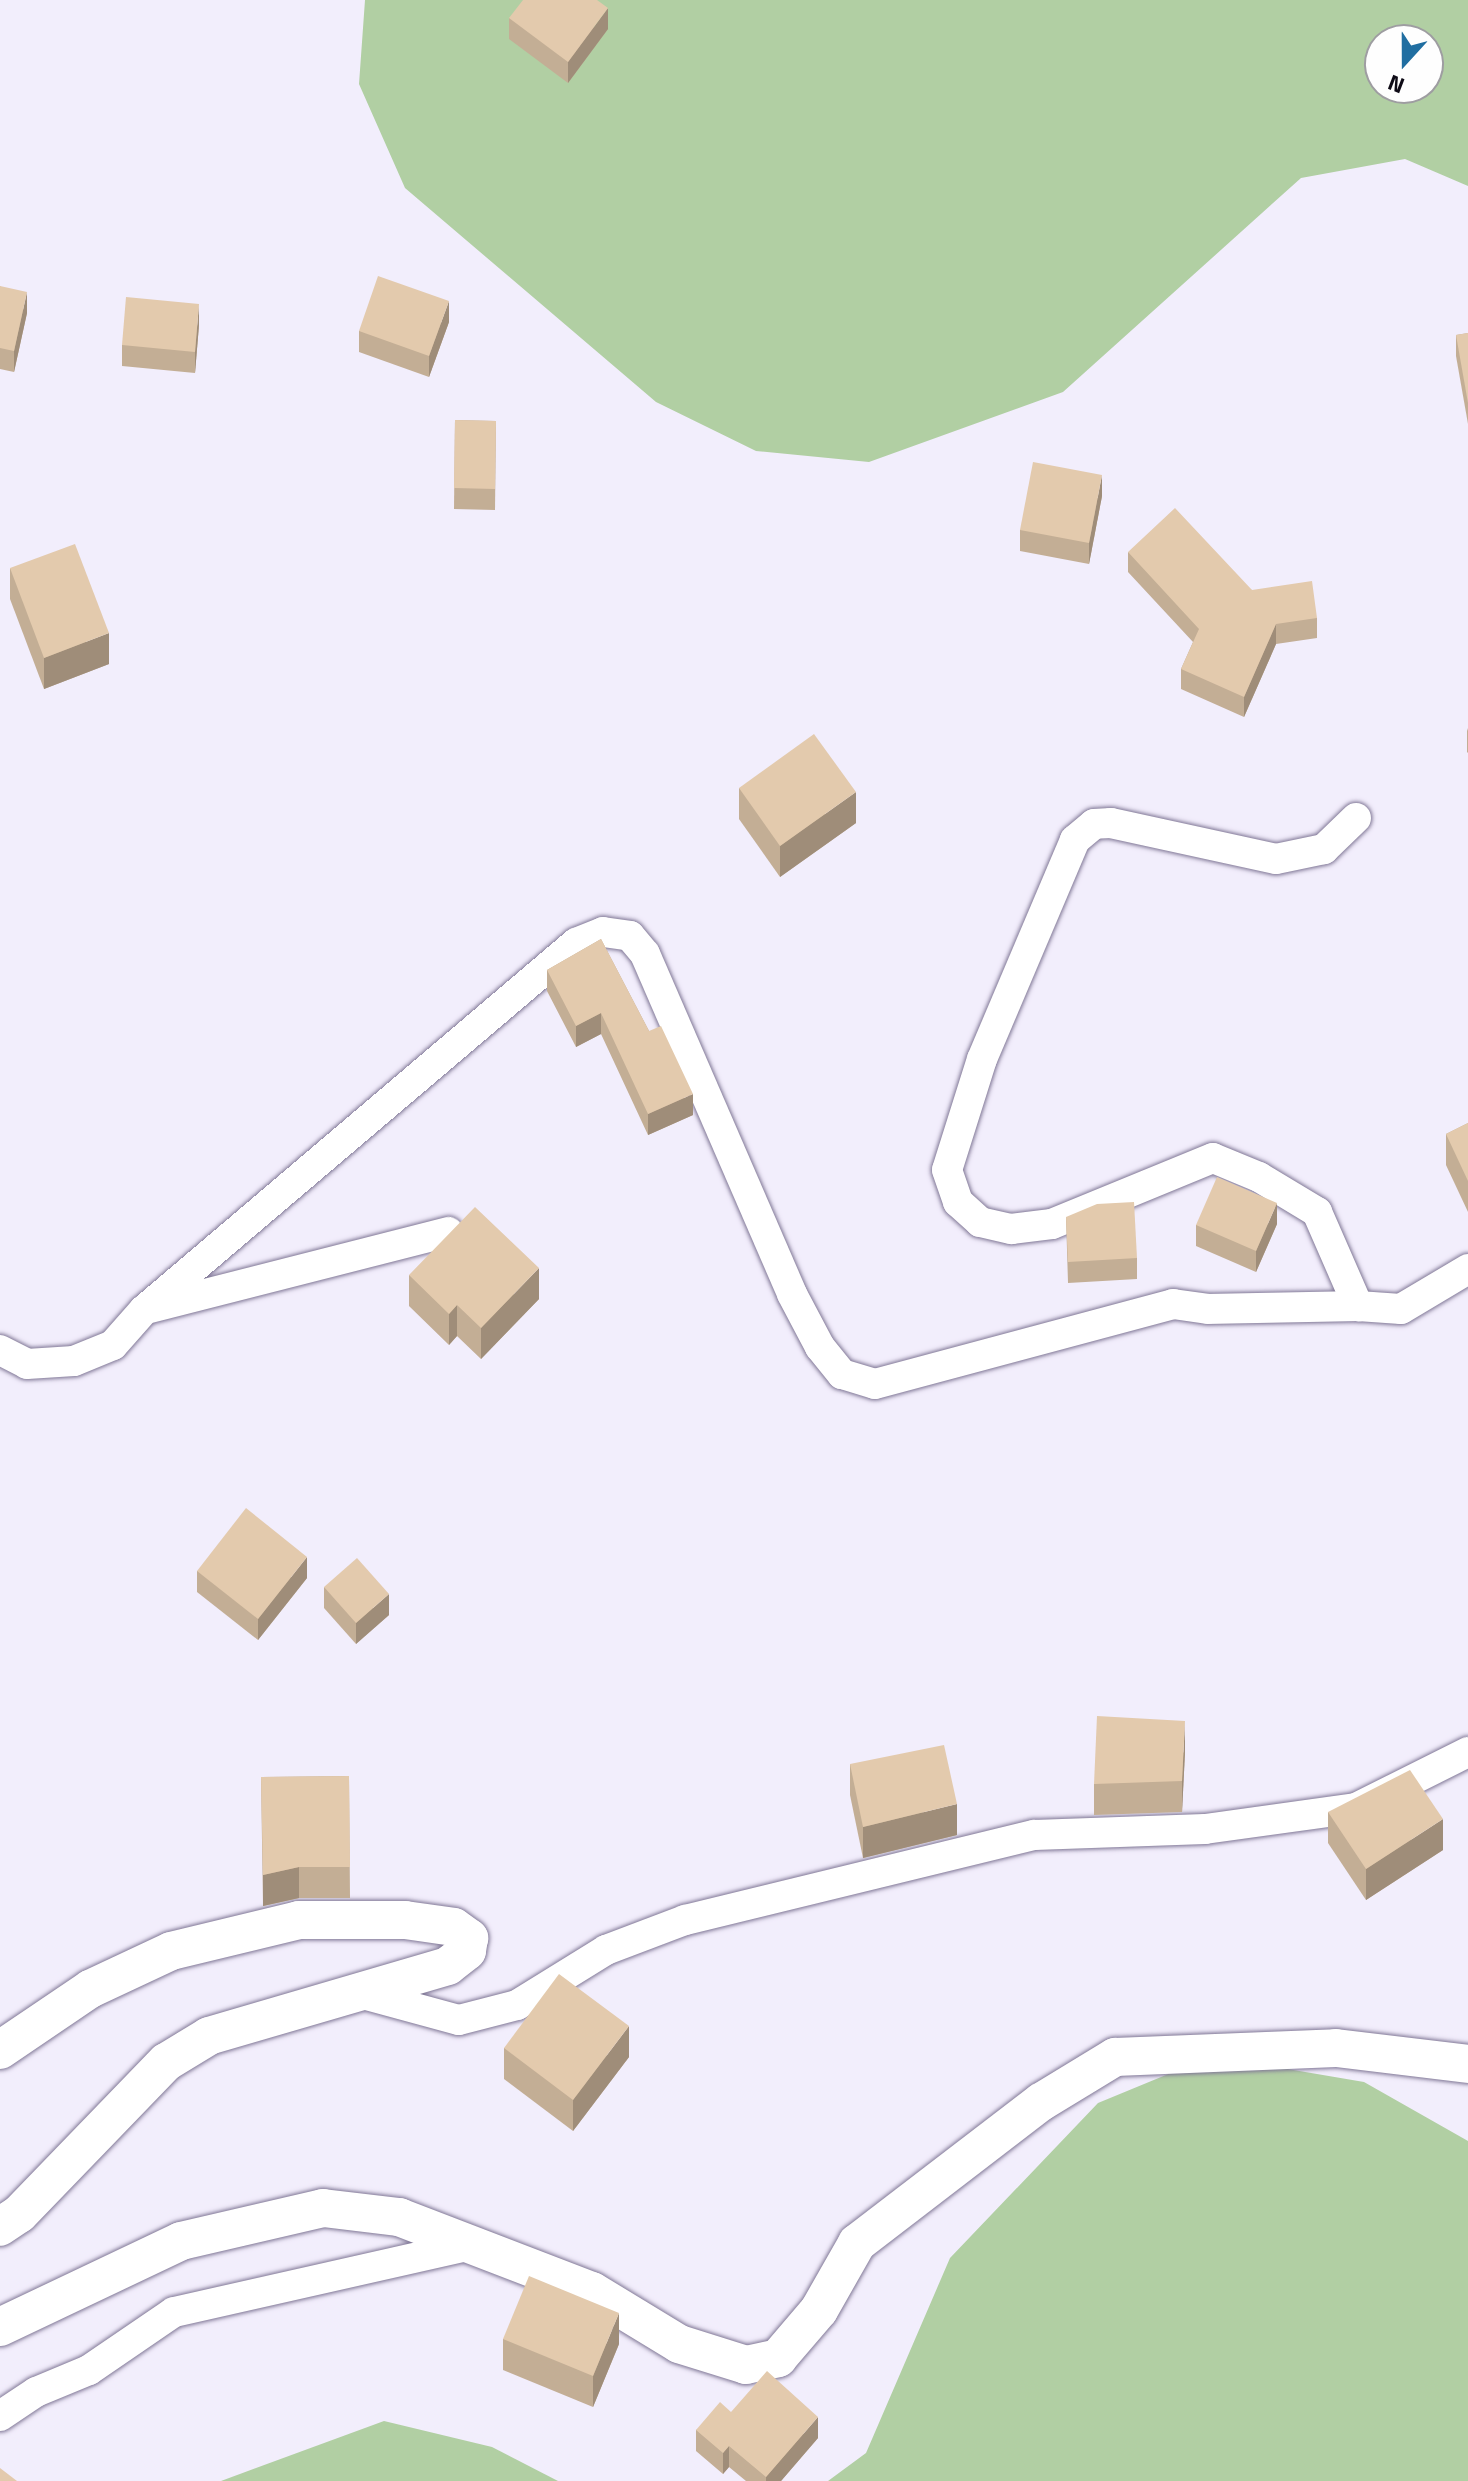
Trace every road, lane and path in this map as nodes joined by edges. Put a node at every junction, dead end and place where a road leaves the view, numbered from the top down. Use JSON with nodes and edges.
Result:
{"nodes":[{"id":1,"x":1356,"y":818,"type":"dead end"},
{"id":2,"x":448,"y":1232,"type":"edge"},
{"id":3,"x":1468,"y":1269,"type":"edge"},
{"id":4,"x":1358,"y":1306,"type":"junction"},
{"id":5,"x":144,"y":1310,"type":"junction"},
{"id":6,"x":0,"y":1350,"type":"edge"},
{"id":7,"x":1468,"y":1752,"type":"edge"},
{"id":8,"x":363,"y":1994,"type":"junction"},
{"id":9,"x":0,"y":2050,"type":"edge"},
{"id":10,"x":1468,"y":2064,"type":"edge"},
{"id":11,"x":0,"y":2227,"type":"edge"},
{"id":12,"x":471,"y":2245,"type":"junction"},
{"id":13,"x":0,"y":2327,"type":"edge"},
{"id":14,"x":0,"y":2416,"type":"edge"}],
"edges":[{"from":1,"to":4,"type":"street"},
{"from":2,"to":5,"type":"street"},
{"from":3,"to":4,"type":"street"},
{"from":4,"to":5,"type":"street"},
{"from":5,"to":6,"type":"street"},
{"from":7,"to":8,"type":"street"},
{"from":8,"to":9,"type":"street"},
{"from":8,"to":11,"type":"street"},
{"from":10,"to":12,"type":"street"},
{"from":12,"to":13,"type":"street"},
{"from":12,"to":14,"type":"street"}]}
